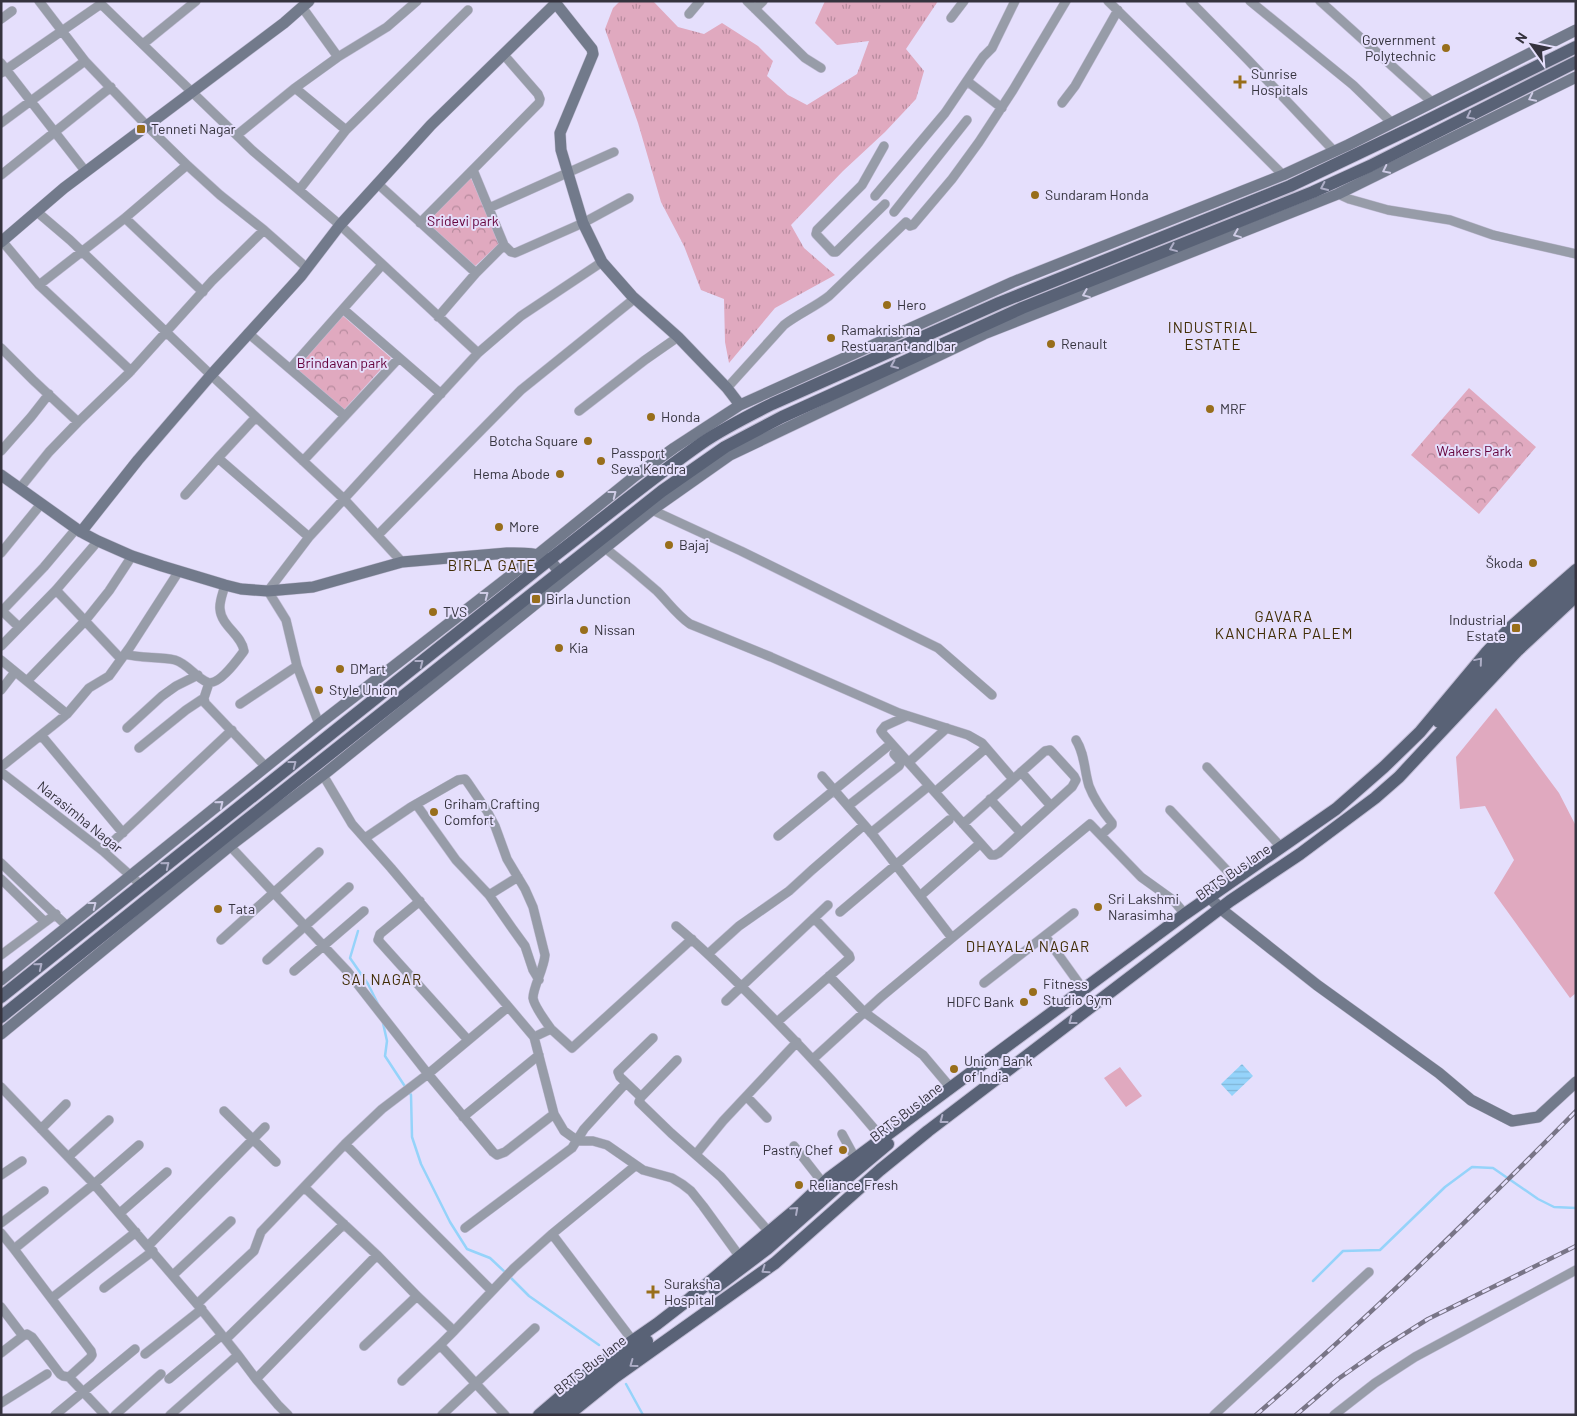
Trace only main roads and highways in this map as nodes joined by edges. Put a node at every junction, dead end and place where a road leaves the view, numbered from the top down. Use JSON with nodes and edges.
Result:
{"nodes":[{"id":1,"x":1576,"y":47,"type":"edge"},
{"id":2,"x":1576,"y":62,"type":"edge"},
{"id":3,"x":1576,"y":570,"type":"edge"},
{"id":4,"x":1576,"y":584,"type":"edge"},
{"id":5,"x":1576,"y":596,"type":"edge"},
{"id":6,"x":1215,"y":903,"type":"junction"},
{"id":7,"x":1,"y":997,"type":"edge"},
{"id":8,"x":1,"y":1017,"type":"edge"},
{"id":9,"x":539,"y":1415,"type":"edge"},
{"id":10,"x":552,"y":1415,"type":"edge"},
{"id":11,"x":568,"y":1415,"type":"edge"}],
"edges":[{"from":7,"to":1,"type":"main road","one_way":true},
{"from":2,"to":8,"type":"main road","one_way":true},
{"from":6,"to":3,"type":"main road","one_way":true},
{"from":4,"to":6,"type":"main road","name":"BRTS Bus lane"},
{"from":5,"to":6,"type":"main road"},
{"from":9,"to":6,"type":"main road","one_way":true},
{"from":6,"to":10,"type":"main road","name":"BRTS Bus lane"},
{"from":6,"to":11,"type":"main road","one_way":true}]}
